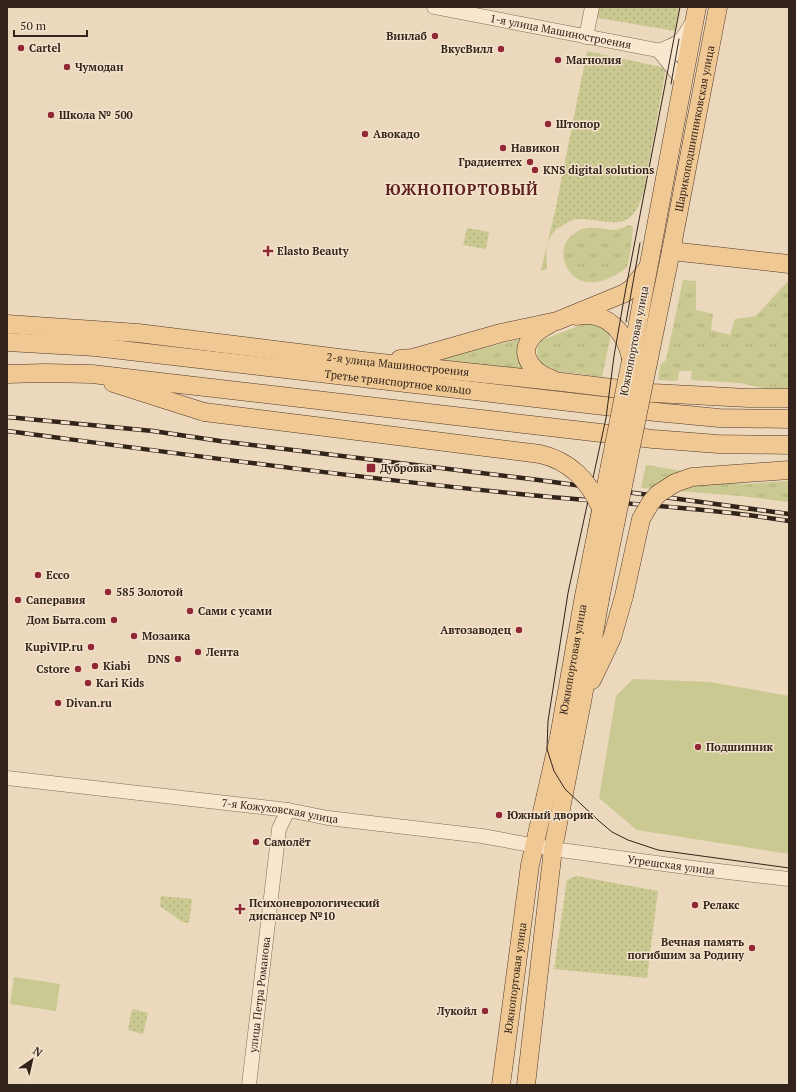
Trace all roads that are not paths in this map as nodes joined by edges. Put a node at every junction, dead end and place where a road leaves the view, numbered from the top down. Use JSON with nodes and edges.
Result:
{"nodes":[{"id":1,"x":434,"y":7,"type":"edge"},
{"id":2,"x":592,"y":7,"type":"edge"},
{"id":3,"x":718,"y":7,"type":"edge"},
{"id":4,"x":696,"y":13,"type":"edge"},
{"id":5,"x":714,"y":31,"type":"junction"},
{"id":6,"x":586,"y":37,"type":"junction"},
{"id":7,"x":659,"y":51,"type":"junction"},
{"id":8,"x":688,"y":56,"type":"junction"},
{"id":9,"x":683,"y":84,"type":"junction"},
{"id":10,"x":703,"y":88,"type":"junction"},
{"id":11,"x":655,"y":227,"type":"junction"},
{"id":12,"x":672,"y":251,"type":"junction"},
{"id":13,"x":700,"y":255,"type":"junction"},
{"id":14,"x":789,"y":264,"type":"edge"},
{"id":15,"x":647,"y":269,"type":"junction"},
{"id":16,"x":660,"y":309,"type":"junction"},
{"id":17,"x":563,"y":318,"type":"junction"},
{"id":18,"x":7,"y":324,"type":"edge"},
{"id":19,"x":7,"y":342,"type":"edge"},
{"id":20,"x":363,"y":361,"type":"junction"},
{"id":21,"x":640,"y":361,"type":"junction"},
{"id":22,"x":45,"y":373,"type":"junction"},
{"id":23,"x":7,"y":374,"type":"edge"},
{"id":24,"x":562,"y":382,"type":"junction"},
{"id":25,"x":789,"y":398,"type":"edge"},
{"id":26,"x":789,"y":419,"type":"edge"},
{"id":27,"x":789,"y":445,"type":"edge"},
{"id":28,"x":789,"y":470,"type":"edge"},
{"id":29,"x":601,"y":508,"type":"junction"},
{"id":30,"x":592,"y":597,"type":"junction"},
{"id":31,"x":582,"y":702,"type":"junction"},
{"id":32,"x":567,"y":738,"type":"junction"},
{"id":33,"x":7,"y":778,"type":"edge"},
{"id":34,"x":288,"y":810,"type":"junction"},
{"id":35,"x":534,"y":846,"type":"junction"},
{"id":36,"x":553,"y":849,"type":"junction"},
{"id":37,"x":789,"y":879,"type":"edge"},
{"id":38,"x":249,"y":1085,"type":"edge"},
{"id":39,"x":501,"y":1085,"type":"edge"},
{"id":40,"x":526,"y":1085,"type":"edge"}],
"edges":[{"from":1,"to":6,"type":"street","name":"1-я улица Машиностроения"},
{"from":2,"to":6,"type":"street"},
{"from":3,"to":5,"type":"main road","name":"Шарикоподшипниковская улица"},
{"from":4,"to":7,"type":"street"},
{"from":4,"to":8,"type":"main road","name":"Шарикоподшипниковская улица"},
{"from":5,"to":8,"type":"street"},
{"from":5,"to":10,"type":"main road","name":"Шарикоподшипниковская улица"},
{"from":6,"to":7,"type":"street","name":"1-я улица Машиностроения"},
{"from":7,"to":8,"type":"street","name":"1-я улица Машиностроения"},
{"from":7,"to":9,"type":"street"},
{"from":8,"to":9,"type":"main road","name":"Шарикоподшипниковская улица"},
{"from":8,"to":10,"type":"street"},
{"from":9,"to":11,"type":"main road","name":"Шарикоподшипниковская улица"},
{"from":10,"to":12,"type":"main road","name":"Шарикоподшипниковская улица"},
{"from":11,"to":12,"type":"main road"},
{"from":11,"to":15,"type":"main road","name":"Южнопортовая улица"},
{"from":12,"to":13,"type":"main road"},
{"from":12,"to":15,"type":"main road"},
{"from":12,"to":16,"type":"main road","name":"Южнопортовая улица"},
{"from":13,"to":14,"type":"main road"},
{"from":13,"to":16,"type":"main road"},
{"from":15,"to":17,"type":"main road"},
{"from":15,"to":21,"type":"main road","name":"Южнопортовая улица"},
{"from":16,"to":21,"type":"main road","name":"Южнопортовая улица"},
{"from":17,"to":20,"type":"main road"},
{"from":17,"to":21,"type":"main road"},
{"from":17,"to":24,"type":"main road"},
{"from":18,"to":20,"type":"main road","name":"2-я улица Машиностроения"},
{"from":19,"to":26,"type":"main road","name":"Третье транспортное кольцо"},
{"from":20,"to":24,"type":"main road","name":"2-я улица Машиностроения"},
{"from":21,"to":29,"type":"main road","name":"Южнопортовая улица","bridge":true},
{"from":21,"to":30,"type":"main road","name":"Южнопортовая улица","bridge":true},
{"from":22,"to":23,"type":"main road"},
{"from":22,"to":27,"type":"main road"},
{"from":22,"to":29,"type":"main road","bridge":true},
{"from":24,"to":25,"type":"main road","name":"2-я улица Машиностроения"},
{"from":28,"to":31,"type":"main road","bridge":true},
{"from":29,"to":30,"type":"main road","name":"Южнопортовая улица","bridge":true},
{"from":30,"to":31,"type":"main road","name":"Южнопортовая улица"},
{"from":30,"to":32,"type":"main road","name":"Южнопортовая улица"},
{"from":31,"to":32,"type":"main road","name":"Южнопортовая улица"},
{"from":32,"to":35,"type":"main road","name":"Южнопортовая улица"},
{"from":32,"to":36,"type":"main road","name":"Южнопортовая улица"},
{"from":33,"to":34,"type":"street","name":"7-я Кожуховская улица"},
{"from":34,"to":35,"type":"street","name":"7-я Кожуховская улица"},
{"from":34,"to":38,"type":"street","name":"улица Петра Романова"},
{"from":35,"to":36,"type":"street","name":"7-я Кожуховская улица"},
{"from":35,"to":39,"type":"main road","name":"Южнопортовая улица"},
{"from":36,"to":37,"type":"street","name":"Угрешская улица"},
{"from":36,"to":40,"type":"main road","name":"Южнопортовая улица"}]}
